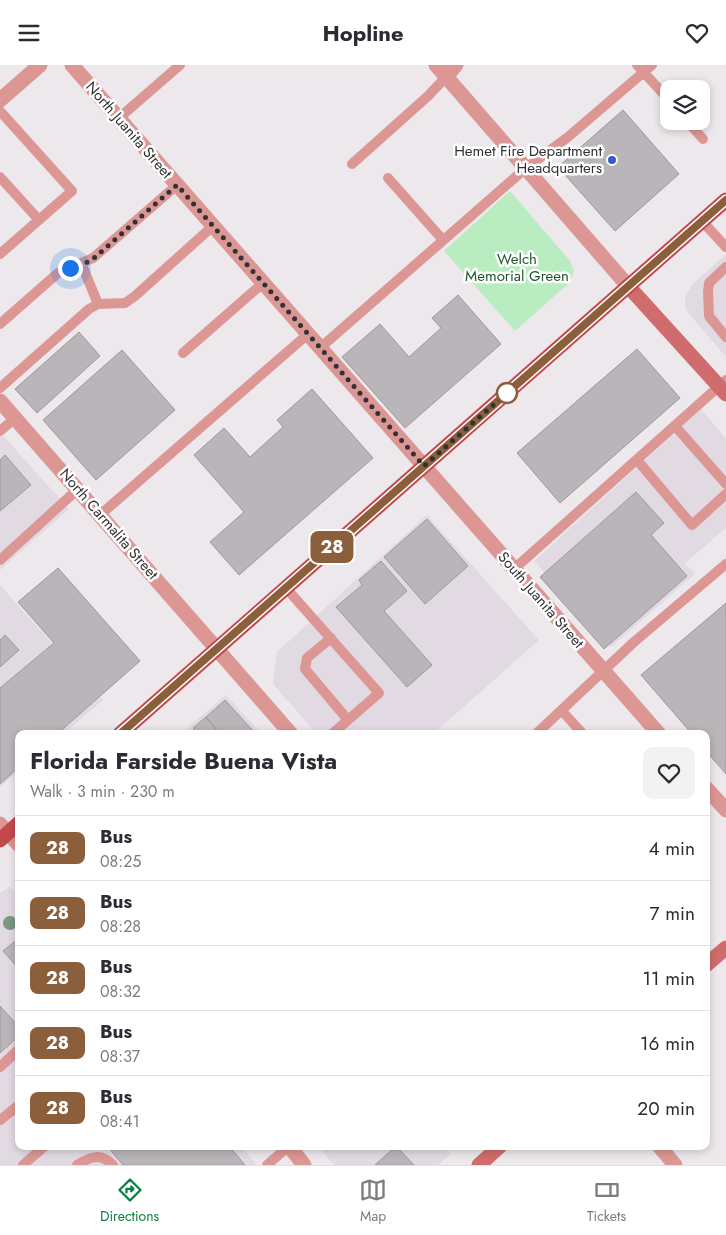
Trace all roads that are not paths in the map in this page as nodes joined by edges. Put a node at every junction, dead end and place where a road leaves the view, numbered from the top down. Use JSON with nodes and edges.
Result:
{"nodes":[{"id":1,"x":40,"y":65,"type":"edge"},
{"id":2,"x":72,"y":65,"type":"edge"},
{"id":3,"x":180,"y":65,"type":"edge"},
{"id":4,"x":652,"y":65,"type":"edge"},
{"id":5,"x":446,"y":69,"type":"edge"},
{"id":6,"x":641,"y":69,"type":"edge"},
{"id":7,"x":660,"y":90,"type":"edge"},
{"id":8,"x":0,"y":100,"type":"edge"},
{"id":9,"x":0,"y":111,"type":"edge"},
{"id":10,"x":118,"y":119,"type":"junction"},
{"id":11,"x":696,"y":130,"type":"edge"},
{"id":12,"x":704,"y":139,"type":"dead end"},
{"id":13,"x":352,"y":164,"type":"dead end"},
{"id":14,"x":526,"y":167,"type":"junction"},
{"id":15,"x":0,"y":177,"type":"edge"},
{"id":16,"x":388,"y":178,"type":"dead end"},
{"id":17,"x":177,"y":185,"type":"junction"},
{"id":18,"x":726,"y":200,"type":"edge"},
{"id":19,"x":39,"y":220,"type":"junction"},
{"id":20,"x":702,"y":221,"type":"junction"},
{"id":21,"x":214,"y":227,"type":"junction"},
{"id":22,"x":443,"y":240,"type":"junction"},
{"id":23,"x":726,"y":247,"type":"edge"},
{"id":24,"x":0,"y":254,"type":"edge"},
{"id":25,"x":82,"y":265,"type":"junction"},
{"id":26,"x":726,"y":267,"type":"edge"},
{"id":27,"x":263,"y":283,"type":"junction"},
{"id":28,"x":628,"y":286,"type":"junction"},
{"id":29,"x":98,"y":304,"type":"junction"},
{"id":30,"x":0,"y":324,"type":"edge"},
{"id":31,"x":308,"y":334,"type":"junction"},
{"id":32,"x":726,"y":337,"type":"edge"},
{"id":33,"x":320,"y":348,"type":"junction"},
{"id":34,"x":183,"y":353,"type":"dead end"},
{"id":35,"x":724,"y":387,"type":"edge"},
{"id":36,"x":0,"y":388,"type":"edge"},
{"id":37,"x":0,"y":401,"type":"edge"},
{"id":38,"x":15,"y":418,"type":"junction"},
{"id":39,"x":675,"y":426,"type":"junction"},
{"id":40,"x":0,"y":431,"type":"edge"},
{"id":41,"x":637,"y":460,"type":"junction"},
{"id":42,"x":424,"y":466,"type":"junction"},
{"id":43,"x":726,"y":484,"type":"edge"},
{"id":44,"x":78,"y":489,"type":"junction"},
{"id":45,"x":726,"y":494,"type":"edge"},
{"id":46,"x":100,"y":515,"type":"junction"},
{"id":47,"x":0,"y":560,"type":"edge"},
{"id":48,"x":726,"y":565,"type":"edge"},
{"id":49,"x":514,"y":569,"type":"junction"},
{"id":50,"x":286,"y":588,"type":"junction"},
{"id":51,"x":330,"y":638,"type":"junction"},
{"id":52,"x":218,"y":648,"type":"junction"},
{"id":53,"x":603,"y":670,"type":"junction"},
{"id":54,"x":562,"y":711,"type":"junction"},
{"id":55,"x":348,"y":720,"type":"junction"},
{"id":56,"x":125,"y":730,"type":"edge"},
{"id":57,"x":288,"y":730,"type":"edge"},
{"id":58,"x":337,"y":730,"type":"edge"},
{"id":59,"x":541,"y":730,"type":"edge"},
{"id":60,"x":579,"y":730,"type":"edge"},
{"id":61,"x":656,"y":730,"type":"edge"},
{"id":62,"x":710,"y":792,"type":"edge"},
{"id":63,"x":726,"y":810,"type":"edge"},
{"id":64,"x":7,"y":830,"type":"edge"},
{"id":65,"x":15,"y":840,"type":"edge"},
{"id":66,"x":726,"y":948,"type":"edge"},
{"id":67,"x":710,"y":962,"type":"edge"},
{"id":68,"x":15,"y":1055,"type":"edge"},
{"id":69,"x":0,"y":1067,"type":"edge"},
{"id":70,"x":15,"y":1108,"type":"edge"},
{"id":71,"x":0,"y":1121,"type":"edge"},
{"id":72,"x":40,"y":1150,"type":"edge"},
{"id":73,"x":284,"y":1150,"type":"edge"},
{"id":74,"x":292,"y":1150,"type":"edge"},
{"id":75,"x":496,"y":1150,"type":"edge"},
{"id":76,"x":662,"y":1150,"type":"edge"},
{"id":77,"x":23,"y":1165,"type":"edge"},
{"id":78,"x":77,"y":1165,"type":"edge"},
{"id":79,"x":113,"y":1165,"type":"edge"},
{"id":80,"x":267,"y":1165,"type":"edge"},
{"id":81,"x":304,"y":1165,"type":"edge"},
{"id":82,"x":479,"y":1165,"type":"edge"},
{"id":83,"x":675,"y":1165,"type":"edge"}],
"edges":[{"from":1,"to":8,"type":"street"},
{"from":2,"to":10,"type":"street","name":"North Juanita Street"},
{"from":3,"to":10,"type":"lane"},
{"from":4,"to":6,"type":"lane"},
{"from":5,"to":13,"type":"lane"},
{"from":5,"to":14,"type":"street"},
{"from":6,"to":7,"type":"lane"},
{"from":6,"to":14,"type":"lane"},
{"from":9,"to":19,"type":"lane"},
{"from":10,"to":17,"type":"street","name":"North Juanita Street"},
{"from":11,"to":12,"type":"lane"},
{"from":14,"to":22,"type":"lane"},
{"from":14,"to":28,"type":"street"},
{"from":15,"to":19,"type":"lane"},
{"from":16,"to":22,"type":"lane"},
{"from":17,"to":21,"type":"street","name":"North Juanita Street"},
{"from":17,"to":25,"type":"lane"},
{"from":18,"to":20,"type":"main road"},
{"from":19,"to":24,"type":"lane"},
{"from":20,"to":23,"type":"lane"},
{"from":20,"to":28,"type":"main road"},
{"from":21,"to":27,"type":"street","name":"North Juanita Street"},
{"from":21,"to":29,"type":"lane"},
{"from":22,"to":33,"type":"lane"},
{"from":25,"to":29,"type":"lane"},
{"from":25,"to":30,"type":"lane"},
{"from":26,"to":32,"type":"lane"},
{"from":27,"to":31,"type":"street","name":"North Juanita Street"},
{"from":27,"to":34,"type":"lane"},
{"from":28,"to":35,"type":"street"},
{"from":28,"to":42,"type":"main road"},
{"from":29,"to":36,"type":"lane"},
{"from":31,"to":33,"type":"street","name":"North Juanita Street"},
{"from":31,"to":46,"type":"lane"},
{"from":33,"to":42,"type":"street","name":"North Juanita Street"},
{"from":35,"to":39,"type":"lane"},
{"from":37,"to":38,"type":"street","name":"North Carmalita Street"},
{"from":38,"to":40,"type":"lane"},
{"from":38,"to":44,"type":"street","name":"North Carmalita Street"},
{"from":39,"to":41,"type":"lane"},
{"from":39,"to":43,"type":"lane"},
{"from":41,"to":45,"type":"lane"},
{"from":41,"to":49,"type":"lane"},
{"from":42,"to":49,"type":"street","name":"South Juanita Street"},
{"from":42,"to":50,"type":"main road"},
{"from":44,"to":46,"type":"street","name":"North Carmalita Street"},
{"from":44,"to":47,"type":"lane"},
{"from":46,"to":52,"type":"street","name":"North Carmalita Street"},
{"from":48,"to":53,"type":"lane"},
{"from":49,"to":53,"type":"street","name":"South Juanita Street"},
{"from":50,"to":51,"type":"lane"},
{"from":50,"to":52,"type":"main road"},
{"from":51,"to":55,"type":"lane"},
{"from":51,"to":55,"type":"lane"},
{"from":52,"to":56,"type":"main road"},
{"from":52,"to":57,"type":"street","name":"North Carmalita Street"},
{"from":53,"to":54,"type":"lane"},
{"from":53,"to":61,"type":"street","name":"South Juanita Street"},
{"from":54,"to":59,"type":"lane"},
{"from":54,"to":60,"type":"lane"},
{"from":55,"to":58,"type":"lane"},
{"from":62,"to":63,"type":"street"},
{"from":64,"to":65,"type":"street"},
{"from":66,"to":67,"type":"street"},
{"from":68,"to":69,"type":"lane"},
{"from":70,"to":71,"type":"lane"},
{"from":72,"to":77,"type":"lane"},
{"from":73,"to":80,"type":"lane"},
{"from":74,"to":81,"type":"street"},
{"from":75,"to":82,"type":"street"},
{"from":76,"to":83,"type":"street"},
{"from":78,"to":79,"type":"lane"}]}
